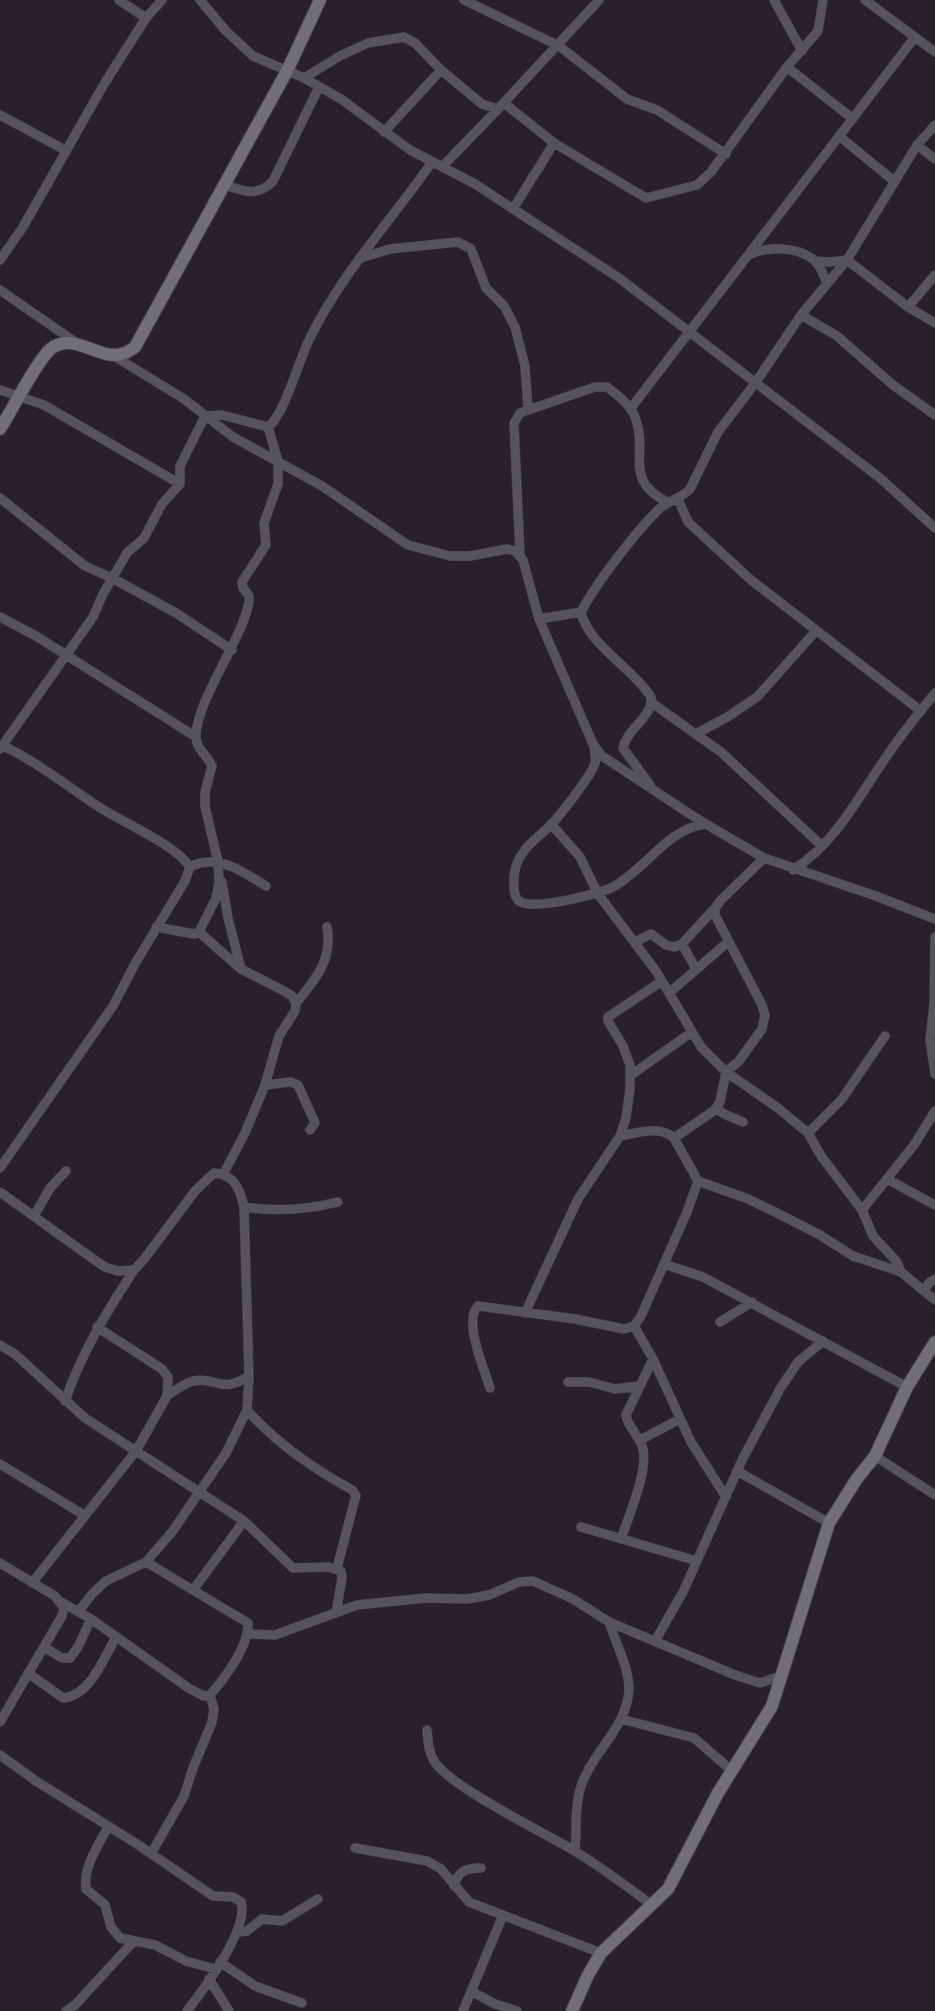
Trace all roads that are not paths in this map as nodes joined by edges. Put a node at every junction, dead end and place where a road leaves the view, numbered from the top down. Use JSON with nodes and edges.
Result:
{"nodes":[{"id":1,"x":119,"y":0,"type":"edge"},
{"id":2,"x":162,"y":0,"type":"edge"},
{"id":3,"x":201,"y":0,"type":"edge"},
{"id":4,"x":320,"y":0,"type":"edge"},
{"id":5,"x":464,"y":0,"type":"edge"},
{"id":6,"x":599,"y":0,"type":"edge"},
{"id":7,"x":774,"y":0,"type":"edge"},
{"id":8,"x":823,"y":0,"type":"edge"},
{"id":9,"x":865,"y":0,"type":"edge"},
{"id":10,"x":146,"y":18,"type":"junction"},
{"id":11,"x":915,"y":37,"type":"junction"},
{"id":12,"x":559,"y":46,"type":"junction"},
{"id":13,"x":802,"y":51,"type":"junction"},
{"id":14,"x":935,"y":52,"type":"edge"},
{"id":15,"x":787,"y":67,"type":"junction"},
{"id":16,"x":440,"y":70,"type":"junction"},
{"id":17,"x":287,"y":71,"type":"junction"},
{"id":18,"x":304,"y":78,"type":"junction"},
{"id":19,"x":320,"y":87,"type":"junction"},
{"id":20,"x":501,"y":106,"type":"junction"},
{"id":21,"x":0,"y":115,"type":"edge"},
{"id":22,"x":853,"y":119,"type":"junction"},
{"id":23,"x":935,"y":125,"type":"edge"},
{"id":24,"x":384,"y":132,"type":"junction"},
{"id":25,"x":839,"y":136,"type":"junction"},
{"id":26,"x":554,"y":143,"type":"junction"},
{"id":27,"x":917,"y":145,"type":"junction"},
{"id":28,"x":65,"y":150,"type":"junction"},
{"id":29,"x":726,"y":154,"type":"junction"},
{"id":30,"x":935,"y":159,"type":"edge"},
{"id":31,"x":437,"y":165,"type":"junction"},
{"id":32,"x":894,"y":181,"type":"junction"},
{"id":33,"x":223,"y":184,"type":"junction"},
{"id":34,"x":513,"y":209,"type":"junction"},
{"id":35,"x":747,"y":256,"type":"junction"},
{"id":36,"x":359,"y":259,"type":"junction"},
{"id":37,"x":0,"y":260,"type":"edge"},
{"id":38,"x":847,"y":260,"type":"junction"},
{"id":39,"x":815,"y":261,"type":"junction"},
{"id":40,"x":935,"y":275,"type":"edge"},
{"id":41,"x":827,"y":285,"type":"junction"},
{"id":42,"x":0,"y":290,"type":"edge"},
{"id":43,"x":908,"y":307,"type":"junction"},
{"id":44,"x":801,"y":315,"type":"junction"},
{"id":45,"x":935,"y":323,"type":"edge"},
{"id":46,"x":690,"y":332,"type":"junction"},
{"id":47,"x":78,"y":344,"type":"junction"},
{"id":48,"x":114,"y":356,"type":"junction"},
{"id":49,"x":756,"y":382,"type":"junction"},
{"id":50,"x":0,"y":390,"type":"edge"},
{"id":51,"x":21,"y":396,"type":"junction"},
{"id":52,"x":631,"y":408,"type":"junction"},
{"id":53,"x":527,"y":410,"type":"junction"},
{"id":54,"x":935,"y":415,"type":"edge"},
{"id":55,"x":205,"y":416,"type":"junction"},
{"id":56,"x":268,"y":427,"type":"junction"},
{"id":57,"x":0,"y":429,"type":"edge"},
{"id":58,"x":272,"y":440,"type":"junction"},
{"id":59,"x":266,"y":455,"type":"junction"},
{"id":60,"x":278,"y":461,"type":"junction"},
{"id":61,"x":180,"y":484,"type":"junction"},
{"id":62,"x":0,"y":498,"type":"edge"},
{"id":63,"x":678,"y":499,"type":"junction"},
{"id":64,"x":667,"y":502,"type":"junction"},
{"id":65,"x":935,"y":527,"type":"edge"},
{"id":66,"x":520,"y":555,"type":"junction"},
{"id":67,"x":113,"y":578,"type":"junction"},
{"id":68,"x":581,"y":612,"type":"junction"},
{"id":69,"x":0,"y":617,"type":"edge"},
{"id":70,"x":540,"y":620,"type":"junction"},
{"id":71,"x":815,"y":632,"type":"junction"},
{"id":72,"x":232,"y":650,"type":"junction"},
{"id":73,"x":65,"y":654,"type":"junction"},
{"id":74,"x":935,"y":693,"type":"edge"},
{"id":75,"x":652,"y":703,"type":"junction"},
{"id":76,"x":921,"y":711,"type":"junction"},
{"id":77,"x":696,"y":734,"type":"junction"},
{"id":78,"x":195,"y":737,"type":"junction"},
{"id":79,"x":593,"y":744,"type":"junction"},
{"id":80,"x":1,"y":747,"type":"edge"},
{"id":81,"x":652,"y":788,"type":"junction"},
{"id":82,"x":551,"y":824,"type":"junction"},
{"id":83,"x":705,"y":824,"type":"junction"},
{"id":84,"x":822,"y":846,"type":"junction"},
{"id":85,"x":764,"y":858,"type":"junction"},
{"id":86,"x":218,"y":862,"type":"junction"},
{"id":87,"x":190,"y":867,"type":"junction"},
{"id":88,"x":238,"y":869,"type":"junction"},
{"id":89,"x":793,"y":870,"type":"junction"},
{"id":90,"x":220,"y":882,"type":"junction"},
{"id":91,"x":266,"y":886,"type":"dead end"},
{"id":92,"x":598,"y":894,"type":"junction"},
{"id":93,"x":715,"y":908,"type":"junction"},
{"id":94,"x":935,"y":919,"type":"edge"},
{"id":95,"x":156,"y":927,"type":"junction"},
{"id":96,"x":327,"y":927,"type":"dead end"},
{"id":97,"x":199,"y":932,"type":"junction"},
{"id":98,"x":935,"y":937,"type":"edge"},
{"id":99,"x":635,"y":942,"type":"junction"},
{"id":100,"x":728,"y":942,"type":"junction"},
{"id":101,"x":682,"y":944,"type":"junction"},
{"id":102,"x":241,"y":970,"type":"junction"},
{"id":103,"x":696,"y":970,"type":"junction"},
{"id":104,"x":662,"y":981,"type":"junction"},
{"id":105,"x":669,"y":993,"type":"junction"},
{"id":106,"x":296,"y":1003,"type":"junction"},
{"id":107,"x":692,"y":1032,"type":"junction"},
{"id":108,"x":885,"y":1036,"type":"dead end"},
{"id":109,"x":726,"y":1072,"type":"junction"},
{"id":110,"x":935,"y":1074,"type":"edge"},
{"id":111,"x":631,"y":1075,"type":"junction"},
{"id":112,"x":265,"y":1085,"type":"junction"},
{"id":113,"x":716,"y":1108,"type":"junction"},
{"id":114,"x":935,"y":1111,"type":"edge"},
{"id":115,"x":743,"y":1122,"type":"dead end"},
{"id":116,"x":310,"y":1130,"type":"dead end"},
{"id":117,"x":808,"y":1133,"type":"junction"},
{"id":118,"x":620,"y":1136,"type":"junction"},
{"id":119,"x":674,"y":1138,"type":"junction"},
{"id":120,"x":0,"y":1168,"type":"edge"},
{"id":121,"x":66,"y":1171,"type":"dead end"},
{"id":122,"x":223,"y":1173,"type":"junction"},
{"id":123,"x":887,"y":1179,"type":"junction"},
{"id":124,"x":698,"y":1181,"type":"junction"},
{"id":125,"x":0,"y":1192,"type":"edge"},
{"id":126,"x":338,"y":1202,"type":"dead end"},
{"id":127,"x":935,"y":1205,"type":"edge"},
{"id":128,"x":244,"y":1207,"type":"junction"},
{"id":129,"x":862,"y":1210,"type":"junction"},
{"id":130,"x":34,"y":1216,"type":"junction"},
{"id":131,"x":664,"y":1264,"type":"junction"},
{"id":132,"x":134,"y":1270,"type":"junction"},
{"id":133,"x":901,"y":1272,"type":"junction"},
{"id":134,"x":935,"y":1279,"type":"edge"},
{"id":135,"x":924,"y":1290,"type":"junction"},
{"id":136,"x":935,"y":1300,"type":"edge"},
{"id":137,"x":752,"y":1302,"type":"junction"},
{"id":138,"x":525,"y":1313,"type":"junction"},
{"id":139,"x":720,"y":1322,"type":"dead end"},
{"id":140,"x":634,"y":1326,"type":"junction"},
{"id":141,"x":97,"y":1327,"type":"junction"},
{"id":142,"x":823,"y":1341,"type":"junction"},
{"id":143,"x":935,"y":1342,"type":"edge"},
{"id":144,"x":0,"y":1345,"type":"edge"},
{"id":145,"x":653,"y":1359,"type":"junction"},
{"id":146,"x":249,"y":1376,"type":"junction"},
{"id":147,"x":568,"y":1382,"type":"dead end"},
{"id":148,"x":639,"y":1387,"type":"junction"},
{"id":149,"x":907,"y":1387,"type":"junction"},
{"id":150,"x":490,"y":1388,"type":"dead end"},
{"id":151,"x":167,"y":1396,"type":"junction"},
{"id":152,"x":65,"y":1401,"type":"junction"},
{"id":153,"x":247,"y":1410,"type":"junction"},
{"id":154,"x":680,"y":1419,"type":"junction"},
{"id":155,"x":640,"y":1440,"type":"junction"},
{"id":156,"x":136,"y":1451,"type":"junction"},
{"id":157,"x":876,"y":1457,"type":"junction"},
{"id":158,"x":0,"y":1464,"type":"edge"},
{"id":159,"x":737,"y":1471,"type":"junction"},
{"id":160,"x":200,"y":1491,"type":"junction"},
{"id":161,"x":935,"y":1495,"type":"edge"},
{"id":162,"x":726,"y":1497,"type":"junction"},
{"id":163,"x":85,"y":1515,"type":"junction"},
{"id":164,"x":244,"y":1521,"type":"junction"},
{"id":165,"x":829,"y":1523,"type":"junction"},
{"id":166,"x":581,"y":1527,"type":"dead end"},
{"id":167,"x":621,"y":1539,"type":"junction"},
{"id":168,"x":696,"y":1560,"type":"junction"},
{"id":169,"x":146,"y":1562,"type":"junction"},
{"id":170,"x":0,"y":1563,"type":"edge"},
{"id":171,"x":337,"y":1568,"type":"junction"},
{"id":172,"x":32,"y":1583,"type":"junction"},
{"id":173,"x":193,"y":1590,"type":"junction"},
{"id":174,"x":61,"y":1602,"type":"junction"},
{"id":175,"x":79,"y":1611,"type":"junction"},
{"id":176,"x":336,"y":1613,"type":"junction"},
{"id":177,"x":91,"y":1619,"type":"junction"},
{"id":178,"x":609,"y":1622,"type":"junction"},
{"id":179,"x":247,"y":1634,"type":"junction"},
{"id":180,"x":116,"y":1637,"type":"junction"},
{"id":181,"x":654,"y":1641,"type":"junction"},
{"id":182,"x":44,"y":1647,"type":"junction"},
{"id":183,"x":28,"y":1673,"type":"junction"},
{"id":184,"x":781,"y":1676,"type":"junction"},
{"id":185,"x":210,"y":1695,"type":"junction"},
{"id":186,"x":621,"y":1719,"type":"junction"},
{"id":187,"x":0,"y":1722,"type":"edge"},
{"id":188,"x":427,"y":1730,"type":"dead end"},
{"id":189,"x":0,"y":1755,"type":"edge"},
{"id":190,"x":731,"y":1770,"type":"junction"},
{"id":191,"x":108,"y":1827,"type":"junction"},
{"id":192,"x":355,"y":1848,"type":"dead end"},
{"id":193,"x":575,"y":1851,"type":"junction"},
{"id":194,"x":152,"y":1854,"type":"junction"},
{"id":195,"x":481,"y":1868,"type":"dead end"},
{"id":196,"x":454,"y":1886,"type":"junction"},
{"id":197,"x":318,"y":1899,"type":"dead end"},
{"id":198,"x":652,"y":1905,"type":"junction"},
{"id":199,"x":503,"y":1915,"type":"junction"},
{"id":200,"x":238,"y":1932,"type":"junction"},
{"id":201,"x":133,"y":1942,"type":"junction"},
{"id":202,"x":601,"y":1953,"type":"junction"},
{"id":203,"x":217,"y":1966,"type":"junction"},
{"id":204,"x":209,"y":1979,"type":"junction"},
{"id":205,"x":471,"y":1991,"type":"junction"},
{"id":206,"x":302,"y":2003,"type":"dead end"},
{"id":207,"x":66,"y":2011,"type":"edge"},
{"id":208,"x":187,"y":2011,"type":"edge"},
{"id":209,"x":229,"y":2011,"type":"edge"},
{"id":210,"x":463,"y":2011,"type":"edge"},
{"id":211,"x":517,"y":2011,"type":"edge"},
{"id":212,"x":572,"y":2011,"type":"edge"}],
"edges":[{"from":1,"to":10,"type":"street"},
{"from":2,"to":10,"type":"street"},
{"from":3,"to":17,"type":"street"},
{"from":4,"to":17,"type":"street"},
{"from":5,"to":12,"type":"street"},
{"from":6,"to":12,"type":"street"},
{"from":7,"to":13,"type":"street"},
{"from":8,"to":13,"type":"street"},
{"from":9,"to":11,"type":"street"},
{"from":10,"to":28,"type":"street"},
{"from":11,"to":14,"type":"street"},
{"from":11,"to":22,"type":"street"},
{"from":12,"to":20,"type":"street"},
{"from":12,"to":29,"type":"street"},
{"from":13,"to":15,"type":"street"},
{"from":15,"to":22,"type":"street"},
{"from":15,"to":29,"type":"street"},
{"from":16,"to":18,"type":"street"},
{"from":16,"to":20,"type":"street"},
{"from":16,"to":24,"type":"street"},
{"from":17,"to":18,"type":"street"},
{"from":17,"to":33,"type":"street"},
{"from":18,"to":19,"type":"street"},
{"from":19,"to":24,"type":"street"},
{"from":19,"to":33,"type":"street"},
{"from":20,"to":26,"type":"street"},
{"from":20,"to":31,"type":"street"},
{"from":21,"to":28,"type":"street"},
{"from":22,"to":25,"type":"street"},
{"from":23,"to":27,"type":"street"},
{"from":24,"to":31,"type":"street"},
{"from":25,"to":32,"type":"street"},
{"from":25,"to":35,"type":"street"},
{"from":26,"to":29,"type":"street"},
{"from":26,"to":34,"type":"street"},
{"from":27,"to":30,"type":"street"},
{"from":27,"to":32,"type":"street"},
{"from":28,"to":37,"type":"street"},
{"from":31,"to":34,"type":"street"},
{"from":31,"to":36,"type":"street"},
{"from":32,"to":38,"type":"street"},
{"from":33,"to":48,"type":"street"},
{"from":34,"to":46,"type":"street"},
{"from":35,"to":39,"type":"street"},
{"from":35,"to":46,"type":"street"},
{"from":36,"to":53,"type":"street"},
{"from":36,"to":56,"type":"street"},
{"from":38,"to":39,"type":"street"},
{"from":38,"to":41,"type":"street"},
{"from":38,"to":43,"type":"street"},
{"from":39,"to":41,"type":"street"},
{"from":40,"to":43,"type":"street"},
{"from":41,"to":44,"type":"street"},
{"from":42,"to":47,"type":"street"},
{"from":43,"to":45,"type":"street"},
{"from":44,"to":49,"type":"street"},
{"from":44,"to":54,"type":"street"},
{"from":46,"to":49,"type":"street"},
{"from":46,"to":52,"type":"street"},
{"from":47,"to":48,"type":"street"},
{"from":47,"to":51,"type":"street"},
{"from":48,"to":55,"type":"street"},
{"from":49,"to":63,"type":"street"},
{"from":49,"to":65,"type":"street"},
{"from":50,"to":51,"type":"street"},
{"from":51,"to":57,"type":"street"},
{"from":51,"to":61,"type":"street"},
{"from":52,"to":53,"type":"street"},
{"from":52,"to":64,"type":"street"},
{"from":53,"to":66,"type":"street"},
{"from":55,"to":56,"type":"street"},
{"from":55,"to":59,"type":"street"},
{"from":55,"to":61,"type":"street"},
{"from":56,"to":58,"type":"street"},
{"from":58,"to":59,"type":"street"},
{"from":58,"to":60,"type":"street"},
{"from":59,"to":60,"type":"street"},
{"from":60,"to":66,"type":"street"},
{"from":60,"to":72,"type":"street"},
{"from":61,"to":67,"type":"street"},
{"from":62,"to":67,"type":"street"},
{"from":63,"to":64,"type":"street"},
{"from":63,"to":71,"type":"street"},
{"from":64,"to":68,"type":"street"},
{"from":66,"to":70,"type":"street"},
{"from":67,"to":72,"type":"street"},
{"from":67,"to":73,"type":"street"},
{"from":68,"to":70,"type":"street"},
{"from":68,"to":75,"type":"street"},
{"from":69,"to":73,"type":"street"},
{"from":70,"to":79,"type":"street"},
{"from":71,"to":76,"type":"street"},
{"from":71,"to":77,"type":"street"},
{"from":72,"to":78,"type":"street"},
{"from":73,"to":78,"type":"street"},
{"from":73,"to":80,"type":"street"},
{"from":74,"to":76,"type":"street"},
{"from":75,"to":77,"type":"street"},
{"from":75,"to":81,"type":"street"},
{"from":76,"to":84,"type":"street"},
{"from":77,"to":84,"type":"street"},
{"from":78,"to":86,"type":"street"},
{"from":79,"to":81,"type":"street"},
{"from":79,"to":82,"type":"street"},
{"from":80,"to":87,"type":"street"},
{"from":81,"to":83,"type":"street"},
{"from":82,"to":92,"type":"street"},
{"from":82,"to":92,"type":"street"},
{"from":83,"to":85,"type":"street"},
{"from":83,"to":92,"type":"street"},
{"from":84,"to":89,"type":"street"},
{"from":85,"to":89,"type":"street"},
{"from":85,"to":93,"type":"street"},
{"from":86,"to":87,"type":"street"},
{"from":86,"to":88,"type":"street"},
{"from":86,"to":90,"type":"street"},
{"from":87,"to":95,"type":"street"},
{"from":88,"to":90,"type":"street"},
{"from":88,"to":91,"type":"street"},
{"from":89,"to":94,"type":"street"},
{"from":90,"to":97,"type":"street"},
{"from":90,"to":102,"type":"street"},
{"from":92,"to":99,"type":"street"},
{"from":93,"to":100,"type":"street"},
{"from":93,"to":101,"type":"street"},
{"from":95,"to":97,"type":"street"},
{"from":95,"to":120,"type":"street"},
{"from":96,"to":106,"type":"street"},
{"from":97,"to":102,"type":"street"},
{"from":98,"to":110,"type":"street"},
{"from":99,"to":101,"type":"street"},
{"from":99,"to":104,"type":"street"},
{"from":100,"to":103,"type":"street"},
{"from":100,"to":109,"type":"street"},
{"from":101,"to":103,"type":"street"},
{"from":102,"to":106,"type":"street"},
{"from":103,"to":105,"type":"street"},
{"from":104,"to":105,"type":"street"},
{"from":104,"to":111,"type":"street"},
{"from":105,"to":107,"type":"street"},
{"from":106,"to":112,"type":"street"},
{"from":107,"to":109,"type":"street"},
{"from":107,"to":111,"type":"street"},
{"from":108,"to":117,"type":"street"},
{"from":109,"to":113,"type":"street"},
{"from":109,"to":117,"type":"street"},
{"from":111,"to":118,"type":"street"},
{"from":112,"to":116,"type":"street"},
{"from":112,"to":122,"type":"street"},
{"from":113,"to":115,"type":"street"},
{"from":113,"to":119,"type":"street"},
{"from":114,"to":123,"type":"street"},
{"from":117,"to":129,"type":"street"},
{"from":118,"to":119,"type":"street"},
{"from":118,"to":138,"type":"street"},
{"from":119,"to":124,"type":"street"},
{"from":121,"to":130,"type":"street"},
{"from":122,"to":128,"type":"street"},
{"from":122,"to":132,"type":"street"},
{"from":123,"to":127,"type":"street"},
{"from":123,"to":129,"type":"street"},
{"from":124,"to":131,"type":"street"},
{"from":124,"to":133,"type":"street"},
{"from":125,"to":130,"type":"street"},
{"from":126,"to":128,"type":"street"},
{"from":128,"to":146,"type":"street"},
{"from":129,"to":133,"type":"street"},
{"from":130,"to":132,"type":"street"},
{"from":131,"to":137,"type":"street"},
{"from":131,"to":140,"type":"street"},
{"from":132,"to":141,"type":"street"},
{"from":133,"to":135,"type":"street"},
{"from":134,"to":135,"type":"street"},
{"from":135,"to":136,"type":"street"},
{"from":137,"to":139,"type":"street"},
{"from":137,"to":142,"type":"street"},
{"from":138,"to":140,"type":"street"},
{"from":138,"to":150,"type":"street"},
{"from":140,"to":145,"type":"street"},
{"from":141,"to":151,"type":"street"},
{"from":141,"to":152,"type":"street"},
{"from":142,"to":149,"type":"street"},
{"from":142,"to":159,"type":"street"},
{"from":143,"to":149,"type":"street"},
{"from":144,"to":152,"type":"street"},
{"from":145,"to":148,"type":"street"},
{"from":145,"to":154,"type":"street"},
{"from":146,"to":151,"type":"street"},
{"from":146,"to":153,"type":"street"},
{"from":147,"to":148,"type":"street"},
{"from":148,"to":155,"type":"street"},
{"from":149,"to":157,"type":"street"},
{"from":151,"to":156,"type":"street"},
{"from":152,"to":156,"type":"street"},
{"from":153,"to":160,"type":"street"},
{"from":153,"to":171,"type":"street"},
{"from":154,"to":155,"type":"street"},
{"from":154,"to":162,"type":"street"},
{"from":155,"to":167,"type":"street"},
{"from":156,"to":160,"type":"street"},
{"from":156,"to":163,"type":"street"},
{"from":157,"to":161,"type":"street"},
{"from":157,"to":165,"type":"street"},
{"from":158,"to":163,"type":"street"},
{"from":159,"to":162,"type":"street"},
{"from":159,"to":165,"type":"street"},
{"from":160,"to":164,"type":"street"},
{"from":160,"to":169,"type":"street"},
{"from":162,"to":168,"type":"street"},
{"from":163,"to":172,"type":"street"},
{"from":164,"to":171,"type":"street"},
{"from":164,"to":173,"type":"street"},
{"from":165,"to":184,"type":"street"},
{"from":166,"to":167,"type":"street"},
{"from":167,"to":168,"type":"street"},
{"from":168,"to":181,"type":"street"},
{"from":169,"to":173,"type":"street"},
{"from":169,"to":175,"type":"street"},
{"from":170,"to":172,"type":"street"},
{"from":171,"to":176,"type":"street"},
{"from":172,"to":174,"type":"street"},
{"from":173,"to":179,"type":"street"},
{"from":174,"to":175,"type":"street"},
{"from":174,"to":182,"type":"street"},
{"from":175,"to":177,"type":"street"},
{"from":176,"to":178,"type":"street"},
{"from":176,"to":179,"type":"street"},
{"from":177,"to":180,"type":"street"},
{"from":177,"to":182,"type":"street"},
{"from":178,"to":181,"type":"street"},
{"from":178,"to":186,"type":"street"},
{"from":179,"to":185,"type":"street"},
{"from":180,"to":183,"type":"street"},
{"from":180,"to":185,"type":"street"},
{"from":181,"to":184,"type":"street"},
{"from":182,"to":183,"type":"street"},
{"from":183,"to":187,"type":"street"},
{"from":184,"to":190,"type":"street"},
{"from":185,"to":194,"type":"street"},
{"from":186,"to":190,"type":"street"},
{"from":186,"to":193,"type":"street"},
{"from":188,"to":193,"type":"street"},
{"from":189,"to":191,"type":"street"},
{"from":190,"to":198,"type":"street"},
{"from":191,"to":194,"type":"street"},
{"from":191,"to":201,"type":"street"},
{"from":192,"to":196,"type":"street"},
{"from":193,"to":198,"type":"street"},
{"from":194,"to":200,"type":"street"},
{"from":195,"to":196,"type":"street"},
{"from":196,"to":199,"type":"street"},
{"from":197,"to":200,"type":"street"},
{"from":198,"to":202,"type":"street"},
{"from":199,"to":202,"type":"street"},
{"from":199,"to":205,"type":"street"},
{"from":200,"to":203,"type":"street"},
{"from":201,"to":203,"type":"street"},
{"from":201,"to":207,"type":"street"},
{"from":202,"to":212,"type":"street"},
{"from":203,"to":204,"type":"street"},
{"from":203,"to":206,"type":"street"},
{"from":204,"to":208,"type":"street"},
{"from":204,"to":209,"type":"street"},
{"from":205,"to":210,"type":"street"},
{"from":205,"to":211,"type":"street"}]}
